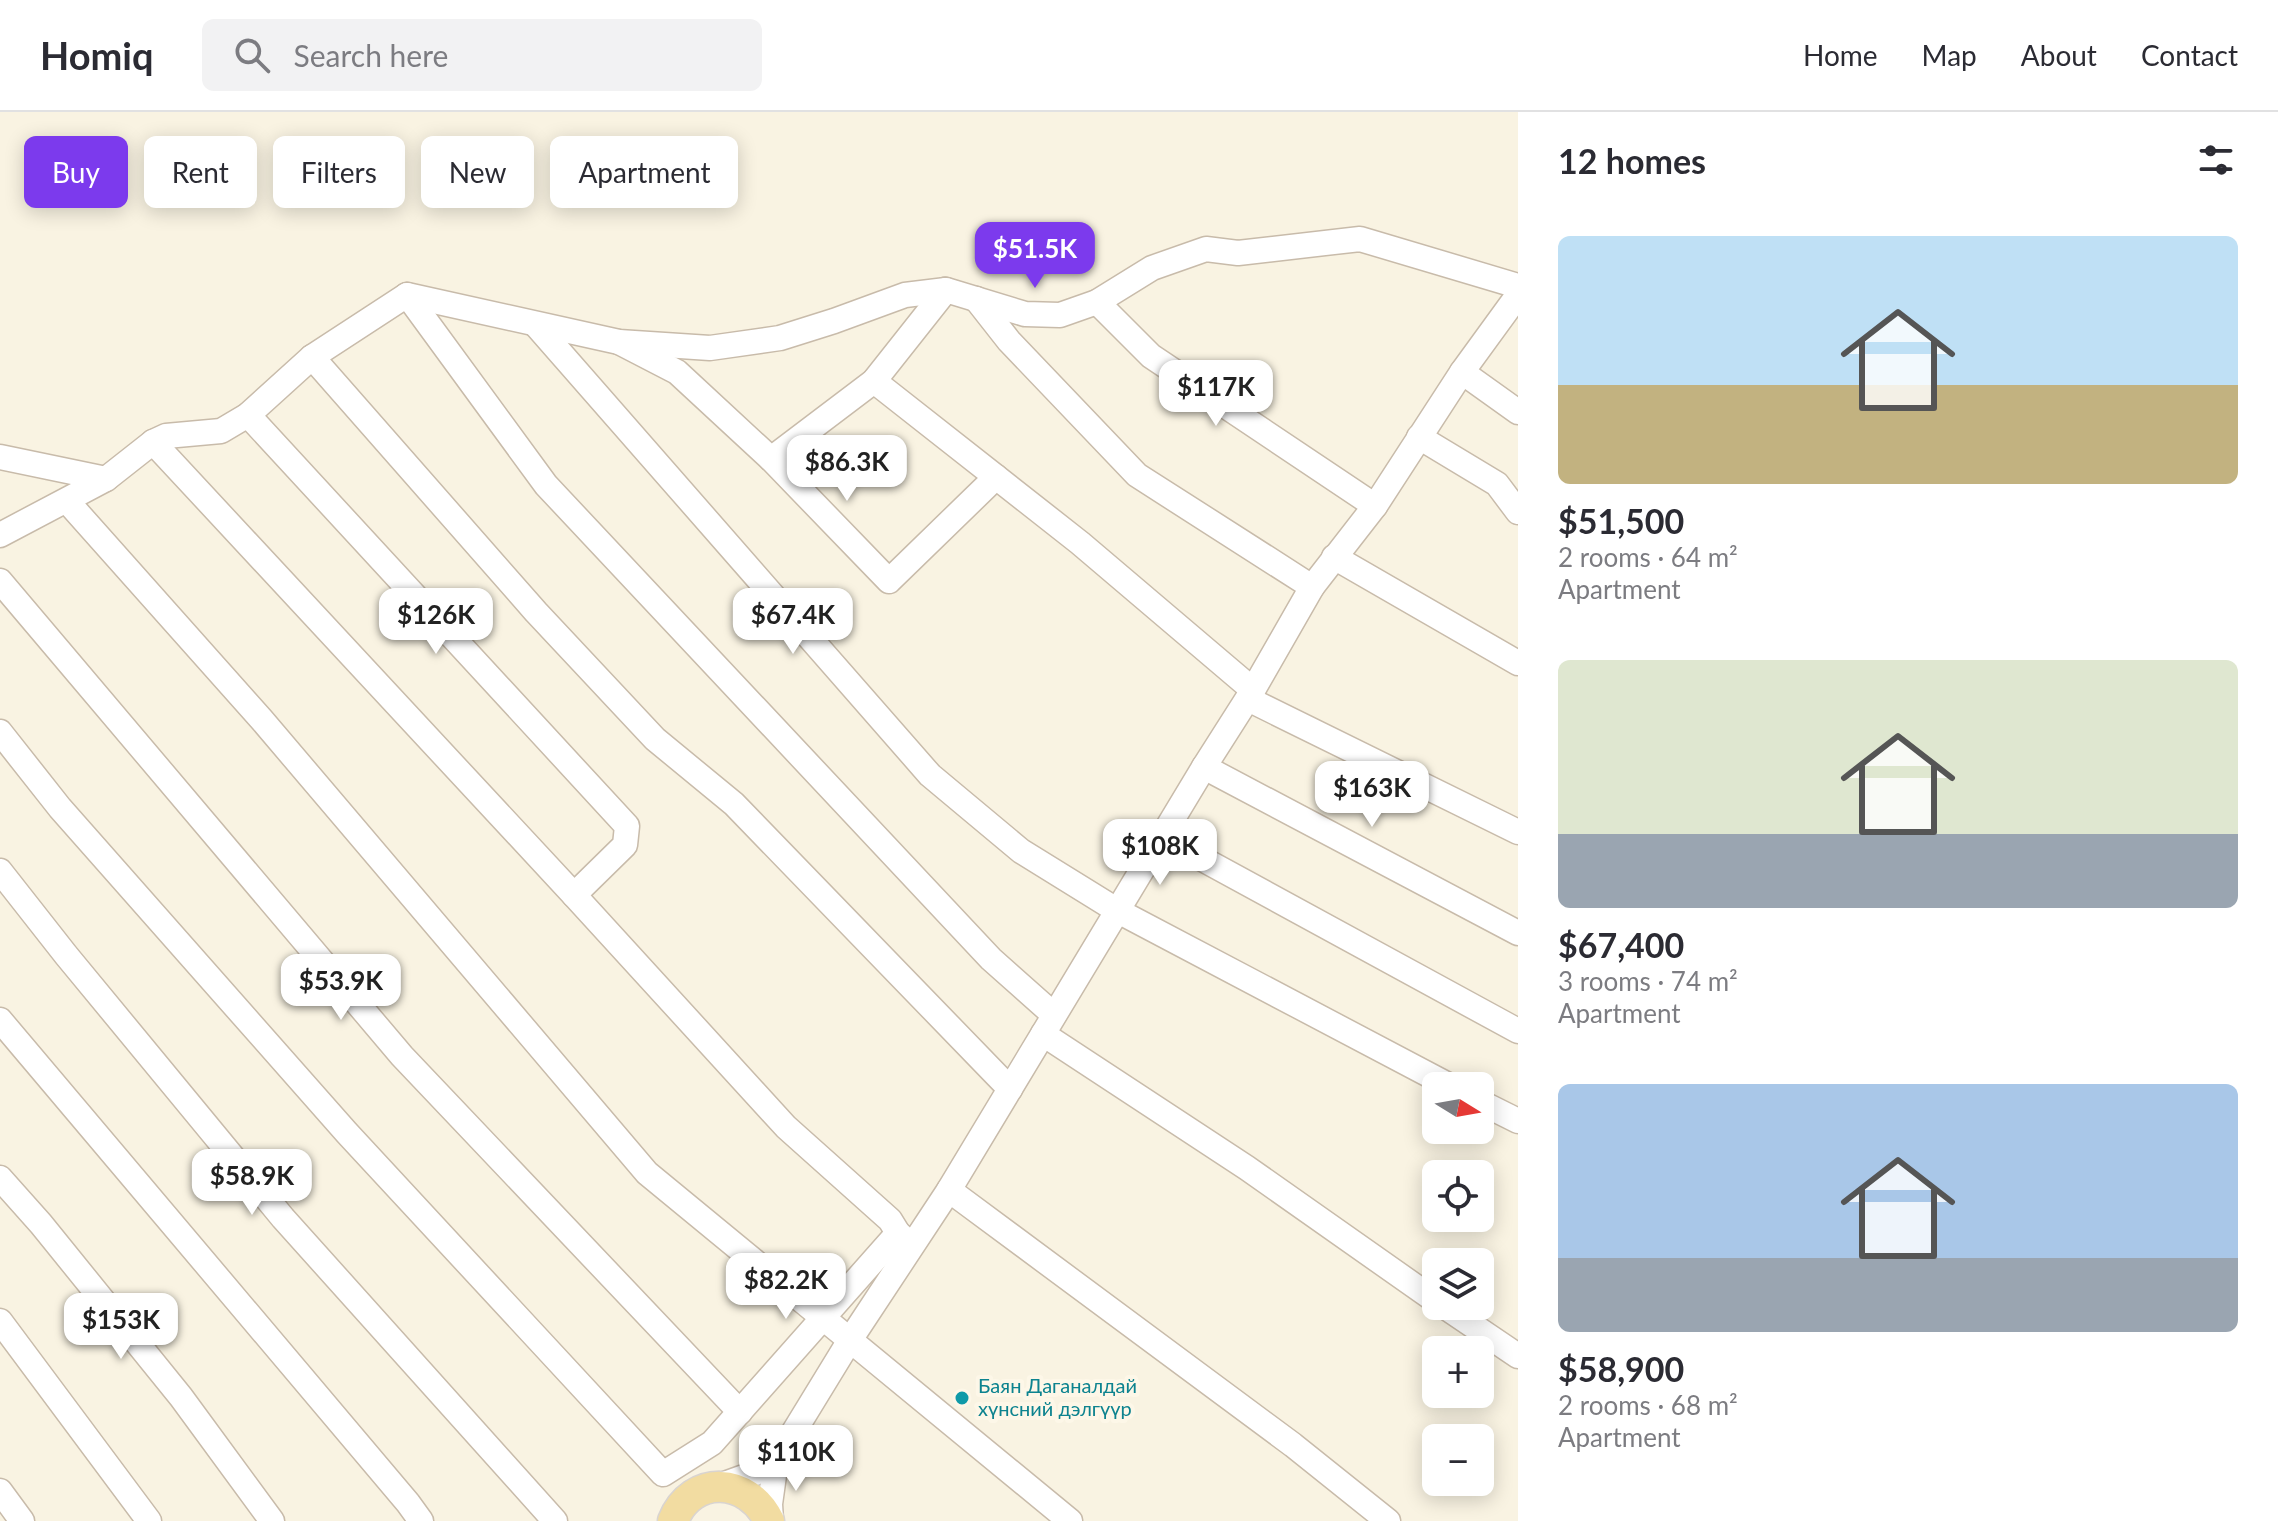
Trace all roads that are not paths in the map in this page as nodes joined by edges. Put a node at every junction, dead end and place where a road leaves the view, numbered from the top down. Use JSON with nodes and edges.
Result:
{"nodes":[{"id":1,"x":1518,"y":286,"type":"edge"},
{"id":2,"x":946,"y":290,"type":"junction"},
{"id":3,"x":407,"y":295,"type":"junction"},
{"id":4,"x":1518,"y":295,"type":"edge"},
{"id":5,"x":976,"y":299,"type":"junction"},
{"id":6,"x":1097,"y":302,"type":"junction"},
{"id":7,"x":536,"y":325,"type":"junction"},
{"id":8,"x":619,"y":342,"type":"junction"},
{"id":9,"x":312,"y":357,"type":"junction"},
{"id":10,"x":1462,"y":372,"type":"junction"},
{"id":11,"x":874,"y":381,"type":"junction"},
{"id":12,"x":1518,"y":412,"type":"edge"},
{"id":13,"x":248,"y":415,"type":"junction"},
{"id":14,"x":1419,"y":437,"type":"junction"},
{"id":15,"x":153,"y":442,"type":"junction"},
{"id":16,"x":0,"y":457,"type":"edge"},
{"id":17,"x":771,"y":459,"type":"junction"},
{"id":18,"x":996,"y":477,"type":"junction"},
{"id":19,"x":106,"y":479,"type":"junction"},
{"id":20,"x":67,"y":501,"type":"junction"},
{"id":21,"x":1375,"y":506,"type":"junction"},
{"id":22,"x":1518,"y":512,"type":"edge"},
{"id":23,"x":0,"y":535,"type":"edge"},
{"id":24,"x":1334,"y":557,"type":"junction"},
{"id":25,"x":0,"y":581,"type":"edge"},
{"id":26,"x":1312,"y":587,"type":"junction"},
{"id":27,"x":1518,"y":663,"type":"edge"},
{"id":28,"x":1250,"y":694,"type":"junction"},
{"id":29,"x":0,"y":732,"type":"edge"},
{"id":30,"x":1204,"y":767,"type":"junction"},
{"id":31,"x":1518,"y":832,"type":"edge"},
{"id":32,"x":1162,"y":837,"type":"junction"},
{"id":33,"x":0,"y":871,"type":"edge"},
{"id":34,"x":574,"y":895,"type":"junction"},
{"id":35,"x":1118,"y":911,"type":"junction"},
{"id":36,"x":1518,"y":933,"type":"edge"},
{"id":37,"x":0,"y":1020,"type":"edge"},
{"id":38,"x":1049,"y":1025,"type":"junction"},
{"id":39,"x":1518,"y":1031,"type":"edge"},
{"id":40,"x":1423,"y":1072,"type":"edge"},
{"id":41,"x":1010,"y":1089,"type":"junction"},
{"id":42,"x":1494,"y":1109,"type":"edge"},
{"id":43,"x":1518,"y":1121,"type":"edge"},
{"id":44,"x":0,"y":1178,"type":"edge"},
{"id":45,"x":949,"y":1190,"type":"junction"},
{"id":46,"x":905,"y":1239,"type":"junction"},
{"id":47,"x":1422,"y":1291,"type":"edge"},
{"id":48,"x":822,"y":1317,"type":"junction"},
{"id":49,"x":1465,"y":1320,"type":"edge"},
{"id":50,"x":0,"y":1321,"type":"edge"},
{"id":51,"x":850,"y":1340,"type":"junction"},
{"id":52,"x":1518,"y":1356,"type":"edge"},
{"id":53,"x":740,"y":1412,"type":"junction"},
{"id":54,"x":776,"y":1461,"type":"junction"},
{"id":55,"x":719,"y":1486,"type":"junction"},
{"id":56,"x":0,"y":1491,"type":"edge"},
{"id":57,"x":22,"y":1521,"type":"edge"},
{"id":58,"x":149,"y":1521,"type":"edge"},
{"id":59,"x":272,"y":1521,"type":"edge"},
{"id":60,"x":421,"y":1521,"type":"edge"},
{"id":61,"x":555,"y":1521,"type":"edge"},
{"id":62,"x":673,"y":1521,"type":"edge"},
{"id":63,"x":770,"y":1521,"type":"edge"},
{"id":64,"x":1070,"y":1521,"type":"edge"},
{"id":65,"x":1388,"y":1521,"type":"edge"}],
"edges":[{"from":1,"to":6,"type":"street"},
{"from":2,"to":5,"type":"street"},
{"from":2,"to":8,"type":"street"},
{"from":2,"to":11,"type":"street"},
{"from":3,"to":7,"type":"street"},
{"from":3,"to":9,"type":"street"},
{"from":3,"to":38,"type":"street"},
{"from":4,"to":10,"type":"street"},
{"from":5,"to":6,"type":"street"},
{"from":5,"to":26,"type":"street"},
{"from":6,"to":21,"type":"street"},
{"from":7,"to":8,"type":"street"},
{"from":7,"to":35,"type":"street"},
{"from":8,"to":17,"type":"street"},
{"from":9,"to":13,"type":"street"},
{"from":9,"to":41,"type":"street"},
{"from":10,"to":12,"type":"street"},
{"from":10,"to":14,"type":"street"},
{"from":11,"to":17,"type":"street"},
{"from":11,"to":18,"type":"street"},
{"from":13,"to":15,"type":"street"},
{"from":13,"to":34,"type":"street"},
{"from":14,"to":21,"type":"street"},
{"from":14,"to":22,"type":"street"},
{"from":15,"to":19,"type":"street"},
{"from":15,"to":34,"type":"street"},
{"from":16,"to":19,"type":"street"},
{"from":17,"to":18,"type":"street"},
{"from":18,"to":28,"type":"street"},
{"from":19,"to":20,"type":"street"},
{"from":20,"to":23,"type":"street"},
{"from":20,"to":48,"type":"street"},
{"from":21,"to":24,"type":"street"},
{"from":24,"to":26,"type":"street"},
{"from":24,"to":27,"type":"street"},
{"from":25,"to":53,"type":"street"},
{"from":26,"to":28,"type":"street"},
{"from":28,"to":30,"type":"street"},
{"from":28,"to":31,"type":"street"},
{"from":29,"to":53,"type":"street"},
{"from":30,"to":32,"type":"street"},
{"from":30,"to":36,"type":"street"},
{"from":32,"to":35,"type":"street"},
{"from":32,"to":39,"type":"street"},
{"from":33,"to":61,"type":"street"},
{"from":34,"to":46,"type":"street"},
{"from":35,"to":38,"type":"street"},
{"from":35,"to":40,"type":"street"},
{"from":37,"to":60,"type":"street"},
{"from":38,"to":41,"type":"street"},
{"from":38,"to":47,"type":"street"},
{"from":41,"to":45,"type":"street"},
{"from":42,"to":43,"type":"street"},
{"from":44,"to":59,"type":"street"},
{"from":45,"to":46,"type":"street"},
{"from":45,"to":65,"type":"street"},
{"from":46,"to":48,"type":"street"},
{"from":46,"to":51,"type":"street"},
{"from":48,"to":51,"type":"street"},
{"from":48,"to":53,"type":"street"},
{"from":49,"to":52,"type":"street"},
{"from":50,"to":58,"type":"street"},
{"from":51,"to":54,"type":"street"},
{"from":51,"to":64,"type":"street"},
{"from":54,"to":55,"type":"street"},
{"from":54,"to":63,"type":"street"},
{"from":55,"to":62,"type":"main road"},
{"from":55,"to":63,"type":"main road"},
{"from":56,"to":57,"type":"street"}]}
